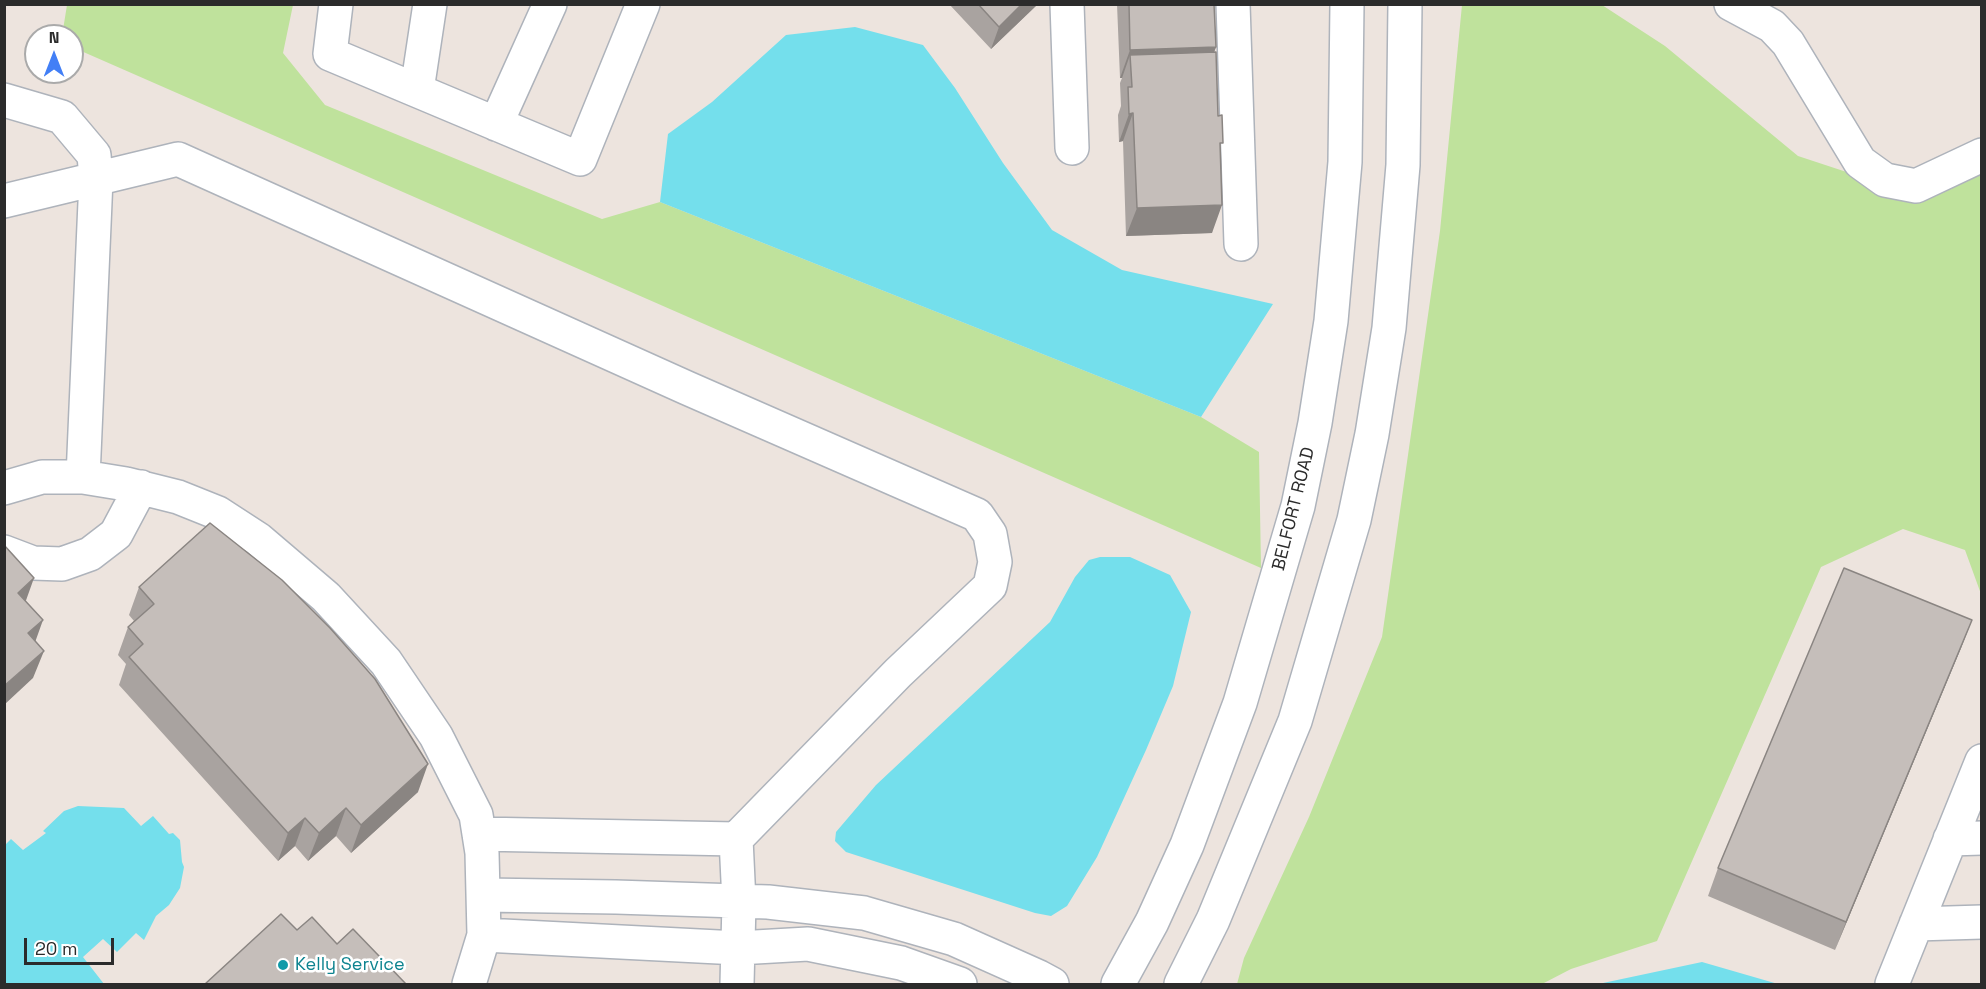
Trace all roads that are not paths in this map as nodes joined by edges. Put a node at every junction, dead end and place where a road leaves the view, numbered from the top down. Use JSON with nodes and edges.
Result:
{"nodes":[{"id":1,"x":336,"y":4,"type":"edge"},
{"id":2,"x":430,"y":4,"type":"edge"},
{"id":3,"x":550,"y":4,"type":"edge"},
{"id":4,"x":643,"y":4,"type":"edge"},
{"id":5,"x":1068,"y":4,"type":"edge"},
{"id":6,"x":1233,"y":4,"type":"edge"},
{"id":7,"x":1347,"y":4,"type":"edge"},
{"id":8,"x":1405,"y":4,"type":"edge"},
{"id":9,"x":1731,"y":4,"type":"edge"},
{"id":10,"x":417,"y":90,"type":"junction"},
{"id":11,"x":4,"y":100,"type":"edge"},
{"id":12,"x":496,"y":124,"type":"junction"},
{"id":13,"x":1072,"y":148,"type":"dead end"},
{"id":14,"x":1982,"y":155,"type":"edge"},
{"id":15,"x":96,"y":179,"type":"junction"},
{"id":16,"x":4,"y":201,"type":"edge"},
{"id":17,"x":1240,"y":244,"type":"dead end"},
{"id":18,"x":83,"y":477,"type":"junction"},
{"id":19,"x":141,"y":487,"type":"junction"},
{"id":20,"x":4,"y":488,"type":"edge"},
{"id":21,"x":4,"y":552,"type":"edge"},
{"id":22,"x":1982,"y":761,"type":"edge"},
{"id":23,"x":479,"y":834,"type":"junction"},
{"id":24,"x":1966,"y":838,"type":"edge"},
{"id":25,"x":736,"y":839,"type":"junction"},
{"id":26,"x":484,"y":895,"type":"junction"},
{"id":27,"x":738,"y":902,"type":"junction"},
{"id":28,"x":1982,"y":922,"type":"edge"},
{"id":29,"x":1916,"y":924,"type":"junction"},
{"id":30,"x":484,"y":935,"type":"junction"},
{"id":31,"x":738,"y":948,"type":"junction"},
{"id":32,"x":469,"y":984,"type":"edge"},
{"id":33,"x":737,"y":984,"type":"edge"},
{"id":34,"x":960,"y":984,"type":"edge"},
{"id":35,"x":1052,"y":984,"type":"edge"},
{"id":36,"x":1118,"y":984,"type":"edge"},
{"id":37,"x":1180,"y":984,"type":"edge"},
{"id":38,"x":1892,"y":984,"type":"edge"}],
"edges":[{"from":1,"to":10,"type":"street"},
{"from":2,"to":10,"type":"street"},
{"from":3,"to":12,"type":"street"},
{"from":4,"to":12,"type":"street"},
{"from":5,"to":13,"type":"street"},
{"from":6,"to":17,"type":"street"},
{"from":7,"to":36,"type":"street","name":"BELFORT ROAD"},
{"from":8,"to":37,"type":"street"},
{"from":9,"to":14,"type":"street"},
{"from":10,"to":12,"type":"street"},
{"from":11,"to":15,"type":"street"},
{"from":15,"to":16,"type":"street"},
{"from":15,"to":18,"type":"street"},
{"from":15,"to":25,"type":"street"},
{"from":18,"to":19,"type":"street"},
{"from":18,"to":20,"type":"street"},
{"from":19,"to":21,"type":"street"},
{"from":19,"to":23,"type":"street"},
{"from":22,"to":24,"type":"street"},
{"from":23,"to":25,"type":"street"},
{"from":23,"to":26,"type":"street"},
{"from":24,"to":29,"type":"street"},
{"from":25,"to":27,"type":"street"},
{"from":26,"to":27,"type":"street"},
{"from":26,"to":30,"type":"street"},
{"from":27,"to":31,"type":"street"},
{"from":27,"to":35,"type":"street"},
{"from":28,"to":29,"type":"street"},
{"from":29,"to":38,"type":"street"},
{"from":30,"to":31,"type":"street"},
{"from":30,"to":32,"type":"street"},
{"from":31,"to":33,"type":"street"},
{"from":31,"to":34,"type":"street"}]}
